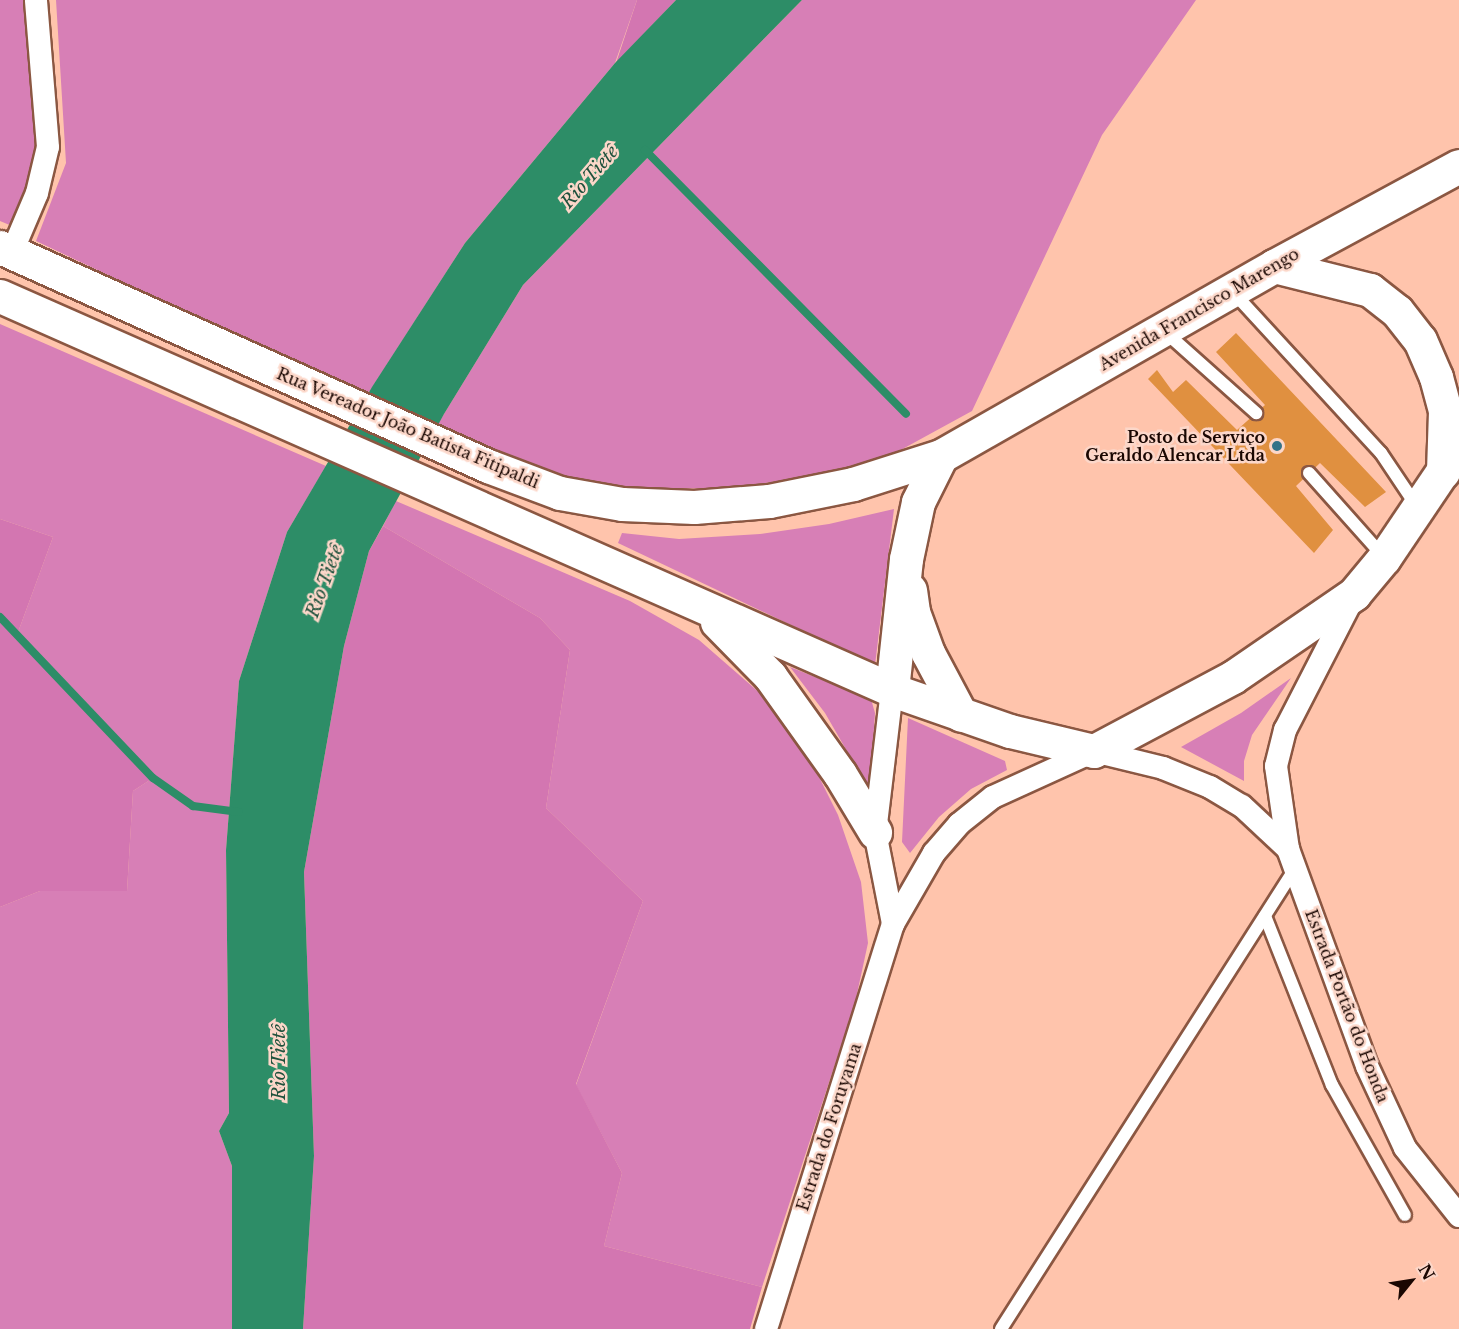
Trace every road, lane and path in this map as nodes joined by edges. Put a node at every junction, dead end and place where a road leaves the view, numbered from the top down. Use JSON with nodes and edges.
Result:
{"nodes":[{"id":1,"x":36,"y":0,"type":"edge"},
{"id":2,"x":1459,"y":166,"type":"edge"},
{"id":3,"x":6,"y":250,"type":"edge"},
{"id":4,"x":1274,"y":266,"type":"junction"},
{"id":5,"x":1231,"y":291,"type":"junction"},
{"id":6,"x":0,"y":296,"type":"edge"},
{"id":7,"x":1162,"y":330,"type":"junction"},
{"id":8,"x":1256,"y":413,"type":"dead end"},
{"id":9,"x":941,"y":456,"type":"junction"},
{"id":10,"x":1451,"y":459,"type":"edge"},
{"id":11,"x":1309,"y":474,"type":"dead end"},
{"id":12,"x":1418,"y":509,"type":"junction"},
{"id":13,"x":1384,"y":558,"type":"junction"},
{"id":14,"x":906,"y":559,"type":"junction"},
{"id":15,"x":1354,"y":594,"type":"junction"},
{"id":16,"x":705,"y":610,"type":"junction"},
{"id":17,"x":892,"y":690,"type":"junction"},
{"id":18,"x":961,"y":715,"type":"junction"},
{"id":19,"x":1094,"y":751,"type":"junction"},
{"id":20,"x":875,"y":832,"type":"junction"},
{"id":21,"x":1291,"y":859,"type":"junction"},
{"id":22,"x":1265,"y":916,"type":"junction"},
{"id":23,"x":893,"y":924,"type":"junction"},
{"id":24,"x":1405,"y":1215,"type":"dead end"},
{"id":25,"x":1459,"y":1216,"type":"edge"},
{"id":26,"x":766,"y":1329,"type":"edge"},
{"id":27,"x":1001,"y":1329,"type":"edge"}],
"edges":[{"from":1,"to":3,"type":"street"},
{"from":2,"to":4,"type":"main road","name":"Avenida Francisco Marengo"},
{"from":3,"to":9,"type":"main road","name":"Rua Vereador João Batista Fitipaldi"},
{"from":4,"to":5,"type":"main road","name":"Avenida Francisco Marengo"},
{"from":4,"to":10,"type":"main road"},
{"from":5,"to":7,"type":"main road","name":"Avenida Francisco Marengo"},
{"from":5,"to":12,"type":"lane"},
{"from":6,"to":16,"type":"main road"},
{"from":7,"to":8,"type":"lane"},
{"from":7,"to":9,"type":"main road","name":"Avenida Francisco Marengo"},
{"from":9,"to":14,"type":"main road"},
{"from":10,"to":12,"type":"main road"},
{"from":11,"to":13,"type":"lane"},
{"from":12,"to":13,"type":"main road"},
{"from":13,"to":15,"type":"main road"},
{"from":14,"to":17,"type":"main road"},
{"from":14,"to":18,"type":"main road"},
{"from":15,"to":19,"type":"main road"},
{"from":15,"to":21,"type":"street"},
{"from":16,"to":17,"type":"main road"},
{"from":16,"to":20,"type":"main road"},
{"from":17,"to":18,"type":"main road"},
{"from":17,"to":20,"type":"street"},
{"from":18,"to":19,"type":"main road"},
{"from":19,"to":21,"type":"street"},
{"from":19,"to":23,"type":"street"},
{"from":20,"to":23,"type":"street"},
{"from":21,"to":22,"type":"lane"},
{"from":21,"to":25,"type":"street","name":"Estrada Portão do Honda"},
{"from":22,"to":24,"type":"lane"},
{"from":22,"to":27,"type":"lane"},
{"from":23,"to":26,"type":"street","name":"Estrada do Foruyama"}]}
